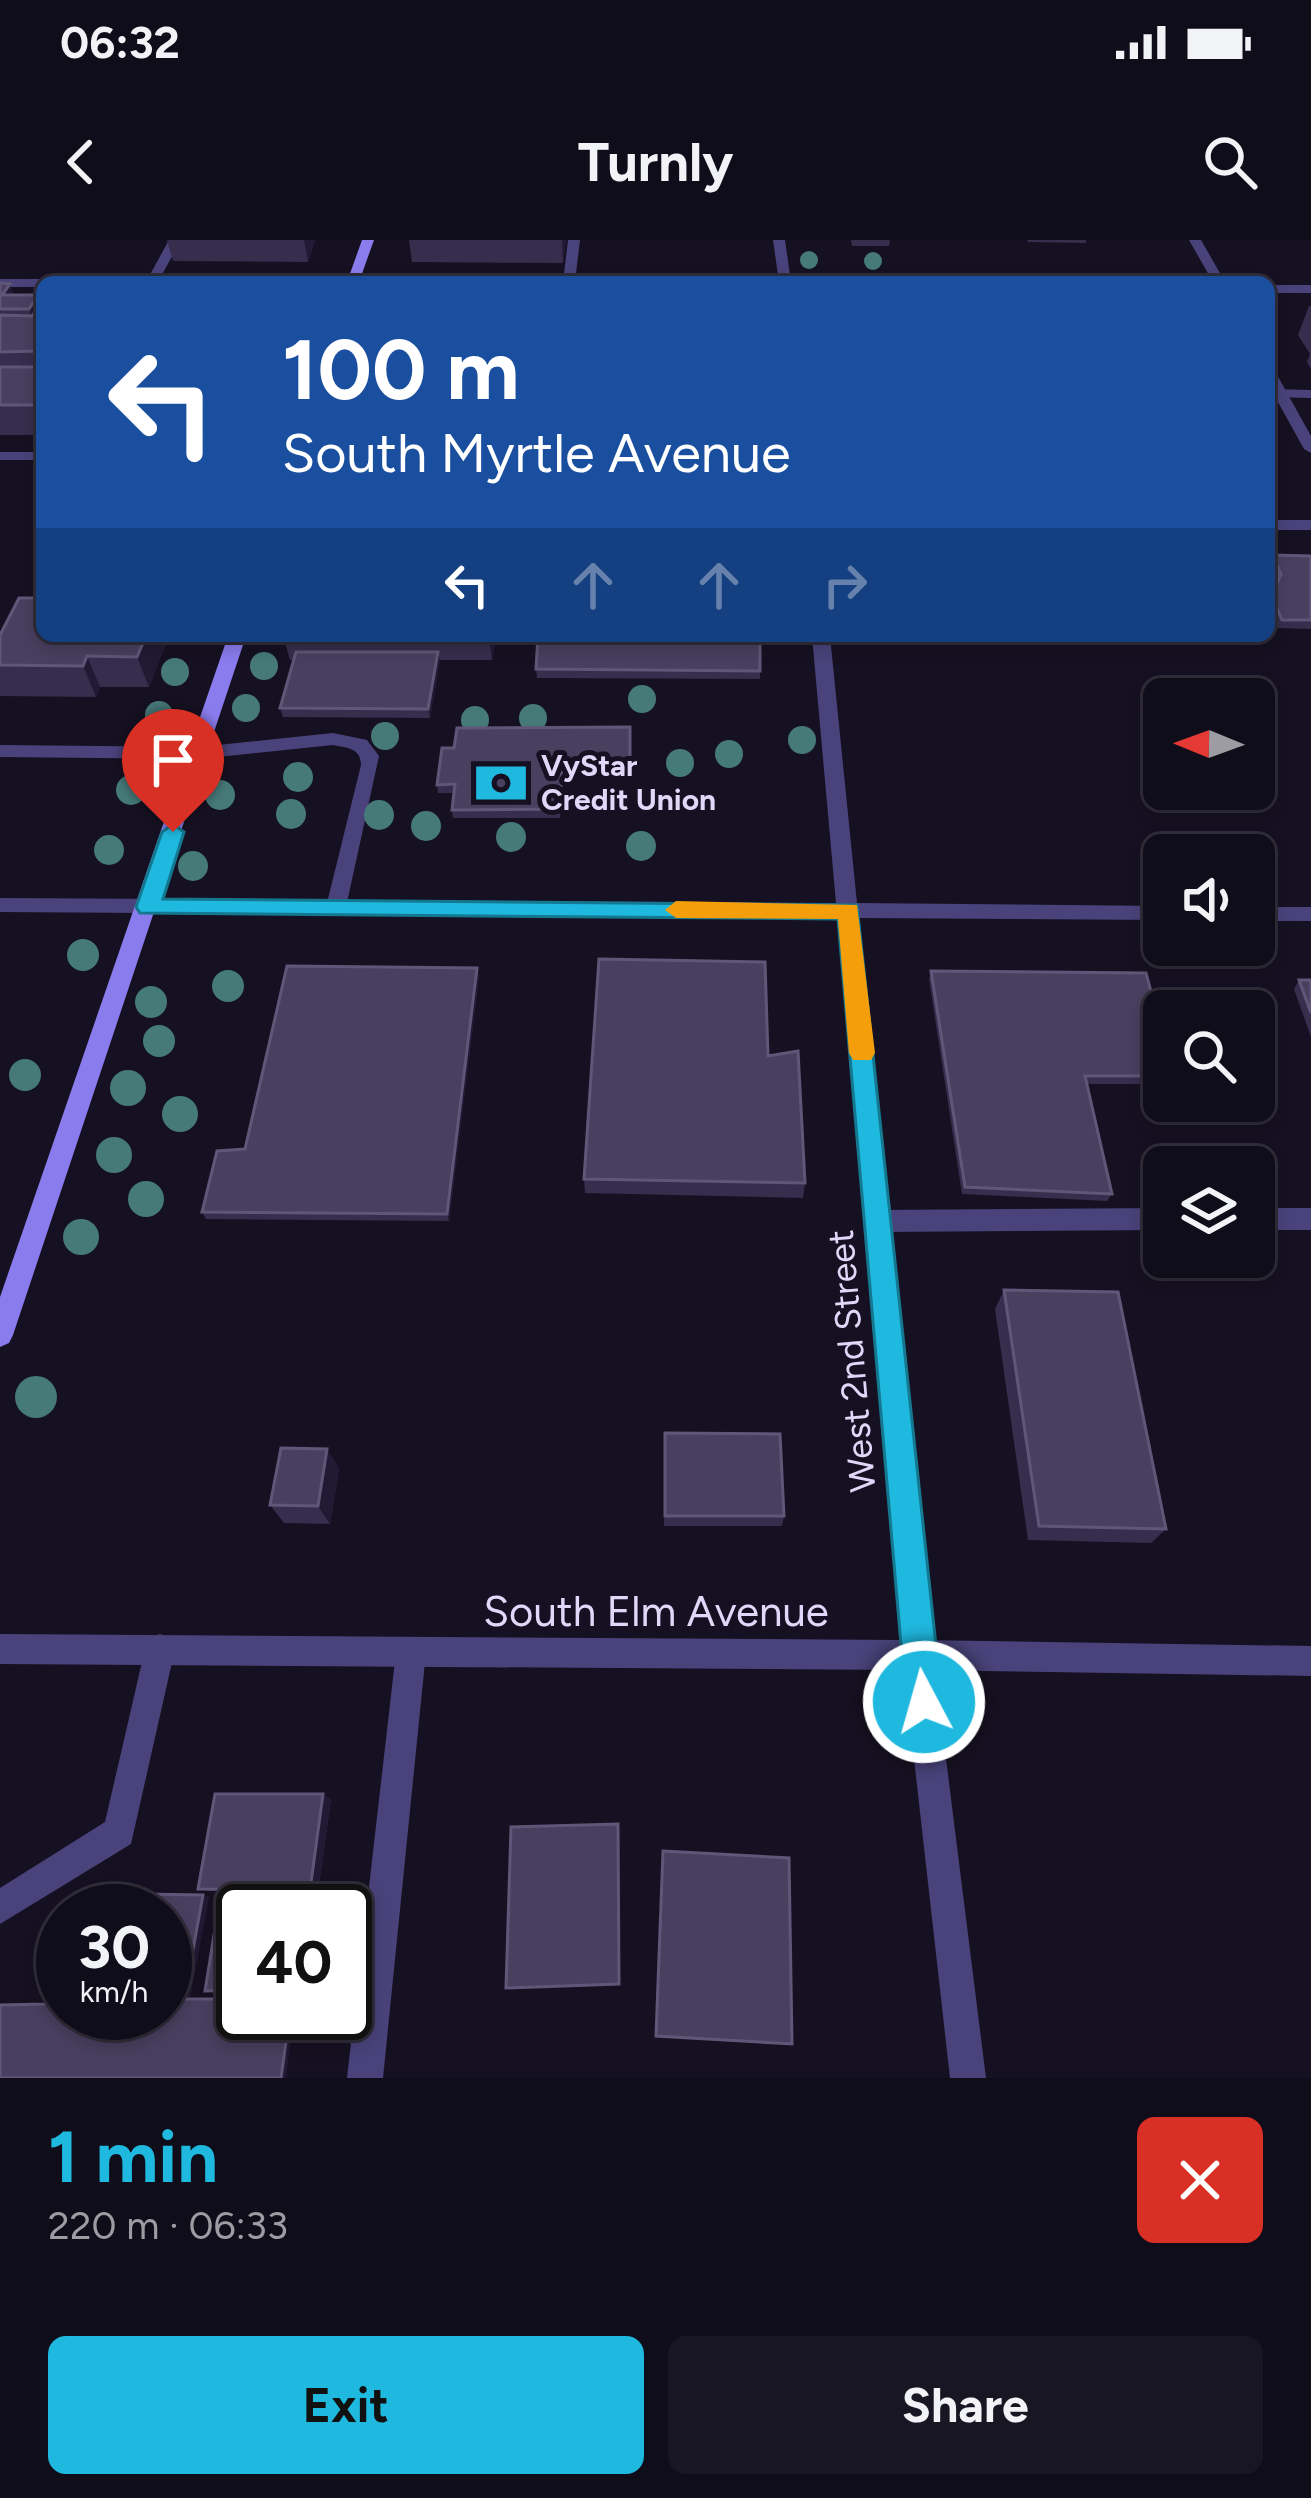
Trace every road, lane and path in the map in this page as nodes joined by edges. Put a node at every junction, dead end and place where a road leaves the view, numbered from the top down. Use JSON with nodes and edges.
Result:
{"nodes":[{"id":1,"x":175,"y":240,"type":"edge"},
{"id":2,"x":368,"y":240,"type":"edge"},
{"id":3,"x":574,"y":240,"type":"edge"},
{"id":4,"x":779,"y":240,"type":"edge"},
{"id":5,"x":1195,"y":240,"type":"edge"},
{"id":6,"x":155,"y":276,"type":"edge"},
{"id":7,"x":355,"y":276,"type":"edge"},
{"id":8,"x":570,"y":276,"type":"edge"},
{"id":9,"x":783,"y":276,"type":"edge"},
{"id":10,"x":1216,"y":276,"type":"edge"},
{"id":11,"x":0,"y":283,"type":"edge"},
{"id":12,"x":36,"y":283,"type":"edge"},
{"id":13,"x":1275,"y":289,"type":"edge"},
{"id":14,"x":1311,"y":289,"type":"edge"},
{"id":15,"x":1275,"y":393,"type":"edge"},
{"id":16,"x":1311,"y":394,"type":"edge"},
{"id":17,"x":1311,"y":449,"type":"edge"},
{"id":18,"x":0,"y":456,"type":"edge"},
{"id":19,"x":36,"y":456,"type":"edge"},
{"id":20,"x":1275,"y":525,"type":"edge"},
{"id":21,"x":1311,"y":525,"type":"edge"},
{"id":22,"x":235,"y":642,"type":"edge"},
{"id":23,"x":821,"y":642,"type":"edge"},
{"id":24,"x":0,"y":752,"type":"edge"},
{"id":25,"x":199,"y":753,"type":"junction"},
{"id":26,"x":0,"y":904,"type":"edge"},
{"id":27,"x":148,"y":907,"type":"junction"},
{"id":28,"x":336,"y":908,"type":"junction"},
{"id":29,"x":849,"y":911,"type":"junction"},
{"id":30,"x":1143,"y":913,"type":"edge"},
{"id":31,"x":1275,"y":914,"type":"edge"},
{"id":32,"x":1311,"y":914,"type":"edge"},
{"id":33,"x":1275,"y":1219,"type":"edge"},
{"id":34,"x":1311,"y":1219,"type":"edge"},
{"id":35,"x":1143,"y":1220,"type":"edge"},
{"id":36,"x":877,"y":1221,"type":"junction"},
{"id":37,"x":0,"y":1335,"type":"edge"},
{"id":38,"x":0,"y":1648,"type":"edge"},
{"id":39,"x":160,"y":1649,"type":"junction"},
{"id":40,"x":411,"y":1652,"type":"junction"},
{"id":41,"x":919,"y":1655,"type":"junction"},
{"id":42,"x":1311,"y":1661,"type":"edge"},
{"id":43,"x":0,"y":1907,"type":"edge"},
{"id":44,"x":364,"y":2078,"type":"edge"},
{"id":45,"x":968,"y":2078,"type":"edge"}],
"edges":[{"from":1,"to":6,"type":"street"},
{"from":2,"to":7,"type":"main road"},
{"from":3,"to":8,"type":"street"},
{"from":4,"to":9,"type":"street"},
{"from":5,"to":10,"type":"street"},
{"from":11,"to":12,"type":"street"},
{"from":13,"to":14,"type":"street"},
{"from":15,"to":16,"type":"street"},
{"from":15,"to":17,"type":"street"},
{"from":18,"to":19,"type":"street"},
{"from":20,"to":21,"type":"street"},
{"from":22,"to":25,"type":"main road"},
{"from":23,"to":29,"type":"street","name":"West 2nd Street"},
{"from":24,"to":25,"type":"street"},
{"from":25,"to":27,"type":"main road"},
{"from":25,"to":28,"type":"street"},
{"from":26,"to":27,"type":"street"},
{"from":27,"to":28,"type":"street"},
{"from":27,"to":37,"type":"main road"},
{"from":28,"to":29,"type":"street"},
{"from":29,"to":30,"type":"street"},
{"from":29,"to":36,"type":"street","name":"West 2nd Street"},
{"from":31,"to":32,"type":"street"},
{"from":33,"to":34,"type":"street"},
{"from":35,"to":36,"type":"street"},
{"from":36,"to":41,"type":"street","name":"West 2nd Street"},
{"from":38,"to":39,"type":"street","name":"South Elm Avenue"},
{"from":39,"to":40,"type":"street","name":"South Elm Avenue"},
{"from":39,"to":43,"type":"street"},
{"from":40,"to":41,"type":"street","name":"South Elm Avenue"},
{"from":40,"to":44,"type":"street"},
{"from":41,"to":42,"type":"street","name":"South Elm Avenue"},
{"from":41,"to":45,"type":"street","name":"West 2nd Street"}]}
